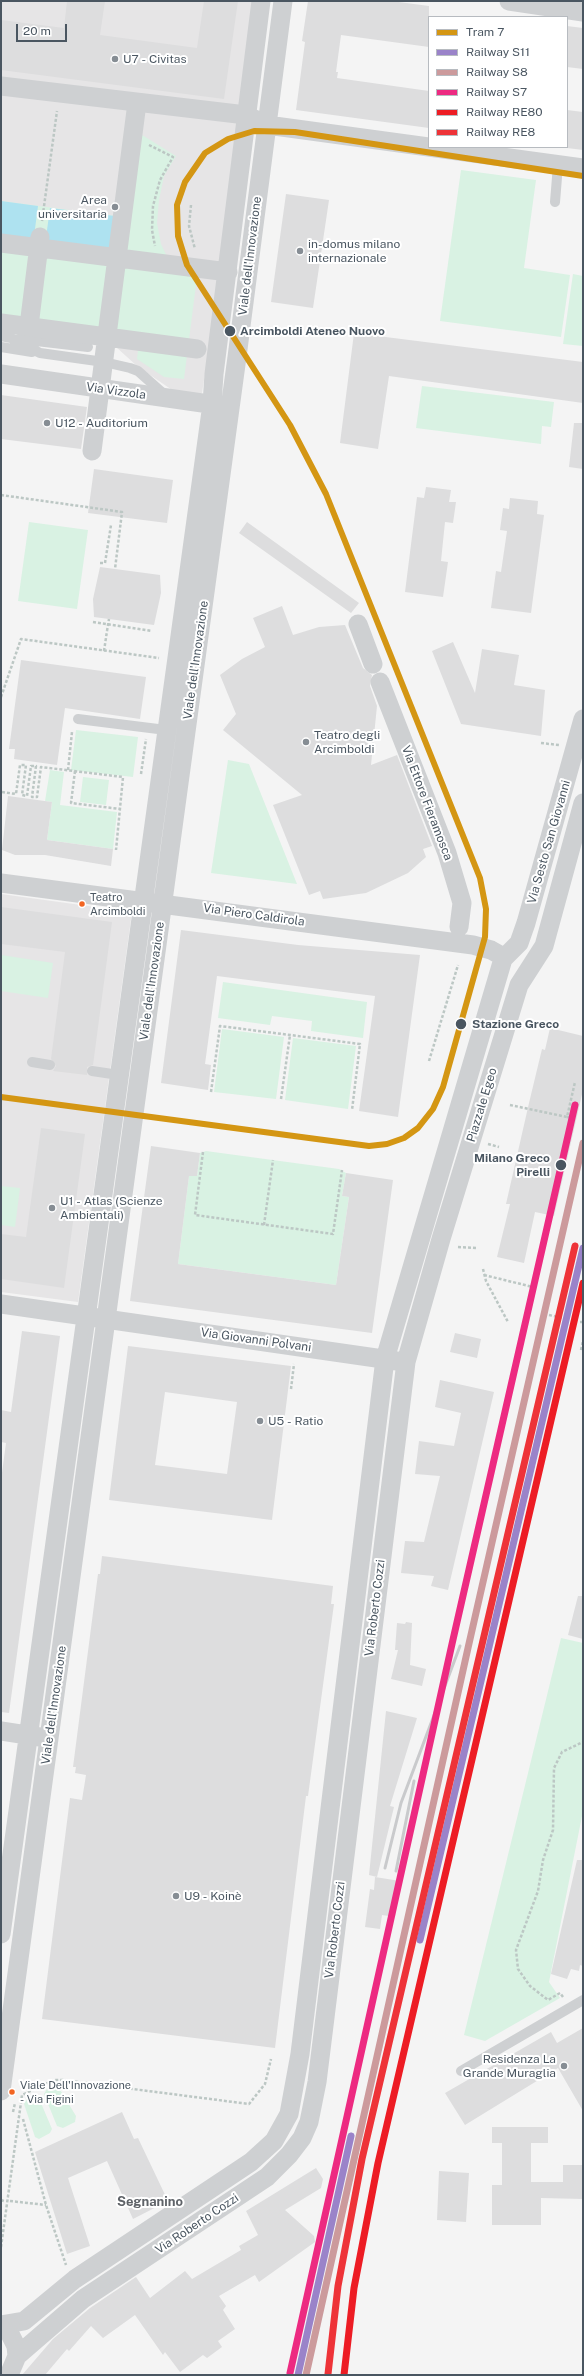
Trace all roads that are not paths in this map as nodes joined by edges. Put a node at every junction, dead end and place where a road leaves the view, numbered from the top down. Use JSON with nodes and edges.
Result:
{"nodes":[{"id":1,"x":261,"y":1,"type":"edge"},
{"id":2,"x":283,"y":1,"type":"edge"},
{"id":3,"x":509,"y":1,"type":"edge"},
{"id":4,"x":583,"y":12,"type":"edge"},
{"id":5,"x":1,"y":86,"type":"edge"},
{"id":6,"x":137,"y":103,"type":"junction"},
{"id":7,"x":246,"y":115,"type":"junction"},
{"id":8,"x":267,"y":125,"type":"junction"},
{"id":9,"x":428,"y":147,"type":"edge"},
{"id":10,"x":434,"y":148,"type":"edge"},
{"id":11,"x":558,"y":165,"type":"junction"},
{"id":12,"x":583,"y":168,"type":"edge"},
{"id":13,"x":555,"y":202,"type":"dead end"},
{"id":14,"x":39,"y":242,"type":"junction"},
{"id":15,"x":1,"y":243,"type":"edge"},
{"id":16,"x":118,"y":258,"type":"junction"},
{"id":17,"x":228,"y":272,"type":"junction"},
{"id":18,"x":29,"y":326,"type":"junction"},
{"id":19,"x":4,"y":332,"type":"edge"},
{"id":20,"x":107,"y":337,"type":"junction"},
{"id":21,"x":1,"y":347,"type":"edge"},
{"id":22,"x":88,"y":347,"type":"dead end"},
{"id":23,"x":197,"y":349,"type":"dead end"},
{"id":24,"x":40,"y":353,"type":"junction"},
{"id":25,"x":104,"y":362,"type":"junction"},
{"id":26,"x":1,"y":374,"type":"edge"},
{"id":27,"x":100,"y":388,"type":"junction"},
{"id":28,"x":169,"y":398,"type":"junction"},
{"id":29,"x":212,"y":404,"type":"junction"},
{"id":30,"x":230,"y":408,"type":"junction"},
{"id":31,"x":92,"y":451,"type":"dead end"},
{"id":32,"x":358,"y":624,"type":"dead end"},
{"id":33,"x":78,"y":719,"type":"dead end"},
{"id":34,"x":583,"y":719,"type":"edge"},
{"id":35,"x":166,"y":730,"type":"junction"},
{"id":36,"x":583,"y":803,"type":"edge"},
{"id":37,"x":1,"y":883,"type":"edge"},
{"id":38,"x":142,"y":902,"type":"junction"},
{"id":39,"x":162,"y":904,"type":"junction"},
{"id":40,"x":459,"y":927,"type":"dead end"},
{"id":41,"x":544,"y":946,"type":"joint"},
{"id":42,"x":503,"y":959,"type":"junction"},
{"id":43,"x":32,"y":1062,"type":"dead end"},
{"id":44,"x":50,"y":1065,"type":"dead end"},
{"id":45,"x":92,"y":1072,"type":"dead end"},
{"id":46,"x":119,"y":1075,"type":"junction"},
{"id":47,"x":1,"y":1304,"type":"edge"},
{"id":48,"x":86,"y":1316,"type":"junction"},
{"id":49,"x":106,"y":1319,"type":"junction"},
{"id":50,"x":385,"y":1359,"type":"junction"},
{"id":51,"x":406,"y":1362,"type":"junction"},
{"id":52,"x":1,"y":1731,"type":"edge"},
{"id":53,"x":28,"y":1735,"type":"junction"},
{"id":54,"x":49,"y":1739,"type":"junction"},
{"id":55,"x":1,"y":1934,"type":"edge"},
{"id":56,"x":583,"y":2000,"type":"edge"},
{"id":57,"x":461,"y":2071,"type":"dead end"},
{"id":58,"x":1,"y":2091,"type":"edge"},
{"id":59,"x":1,"y":2325,"type":"edge"},
{"id":60,"x":17,"y":2356,"type":"junction"},
{"id":61,"x":9,"y":2375,"type":"edge"}],
"edges":[{"from":1,"to":7,"type":"street","name":"Viale dell'Innovazione"},
{"from":2,"to":8,"type":"street","name":"Viale dell'Innovazione"},
{"from":3,"to":4,"type":"street"},
{"from":5,"to":6,"type":"street"},
{"from":6,"to":7,"type":"street"},
{"from":6,"to":16,"type":"street"},
{"from":7,"to":8,"type":"street"},
{"from":7,"to":17,"type":"street","name":"Viale dell'Innovazione"},
{"from":8,"to":9,"type":"street"},
{"from":8,"to":30,"type":"street","name":"Viale dell'Innovazione"},
{"from":10,"to":11,"type":"street"},
{"from":11,"to":12,"type":"street"},
{"from":11,"to":13,"type":"lane"},
{"from":14,"to":15,"type":"street","name":"Viale dell'Innovazione"},
{"from":14,"to":16,"type":"street","name":"Viale dell'Innovazione"},
{"from":14,"to":18,"type":"street"},
{"from":16,"to":17,"type":"street","name":"Viale dell'Innovazione"},
{"from":16,"to":20,"type":"street"},
{"from":17,"to":29,"type":"street","name":"Viale dell'Innovazione"},
{"from":18,"to":19,"type":"street"},
{"from":18,"to":20,"type":"street"},
{"from":19,"to":22,"type":"lane"},
{"from":19,"to":24,"type":"lane"},
{"from":20,"to":23,"type":"street"},
{"from":20,"to":25,"type":"street"},
{"from":21,"to":24,"type":"lane"},
{"from":24,"to":25,"type":"lane"},
{"from":25,"to":27,"type":"street"},
{"from":25,"to":28,"type":"lane"},
{"from":26,"to":27,"type":"street","name":"Via Vizzola"},
{"from":27,"to":28,"type":"street","name":"Via Vizzola"},
{"from":27,"to":31,"type":"street"},
{"from":28,"to":29,"type":"street","name":"Via Vizzola"},
{"from":29,"to":30,"type":"street","name":"Via Vizzola"},
{"from":29,"to":35,"type":"street","name":"Viale dell'Innovazione"},
{"from":30,"to":39,"type":"street","name":"Viale dell'Innovazione"},
{"from":32,"to":40,"type":"street","name":"Via Ettore Fieramosca"},
{"from":33,"to":35,"type":"lane"},
{"from":34,"to":42,"type":"street","name":"Via Sesto San Giovanni"},
{"from":35,"to":38,"type":"street","name":"Viale dell'Innovazione"},
{"from":36,"to":41,"type":"street","name":"Via Sesto San Giovanni"},
{"from":37,"to":38,"type":"street","name":"Via Piero Caldirola"},
{"from":38,"to":39,"type":"street","name":"Via Piero Caldirola"},
{"from":38,"to":46,"type":"street","name":"Viale dell'Innovazione"},
{"from":39,"to":42,"type":"street","name":"Via Piero Caldirola"},
{"from":39,"to":49,"type":"street","name":"Viale dell'Innovazione"},
{"from":41,"to":51,"type":"street","name":"Piazzale Egeo"},
{"from":42,"to":50,"type":"street","name":"Piazzale Egeo"},
{"from":43,"to":44,"type":"lane"},
{"from":45,"to":46,"type":"lane"},
{"from":46,"to":48,"type":"street","name":"Viale dell'Innovazione"},
{"from":47,"to":48,"type":"street"},
{"from":48,"to":49,"type":"street"},
{"from":48,"to":53,"type":"street","name":"Viale dell'Innovazione"},
{"from":49,"to":50,"type":"street","name":"Via Giovanni Polvani"},
{"from":49,"to":54,"type":"street","name":"Viale dell'Innovazione"},
{"from":50,"to":51,"type":"street","name":"Via Giovanni Polvani"},
{"from":50,"to":59,"type":"street","name":"Via Roberto Cozzi"},
{"from":51,"to":60,"type":"street","name":"Via Roberto Cozzi"},
{"from":52,"to":53,"type":"street"},
{"from":53,"to":54,"type":"street"},
{"from":53,"to":55,"type":"street","name":"Viale dell'Innovazione"},
{"from":54,"to":58,"type":"street","name":"Viale dell'Innovazione"},
{"from":56,"to":57,"type":"lane"},
{"from":59,"to":60,"type":"street","name":"Via Roberto Cozzi"},
{"from":60,"to":61,"type":"street","name":"Via Roberto Cozzi"}]}
